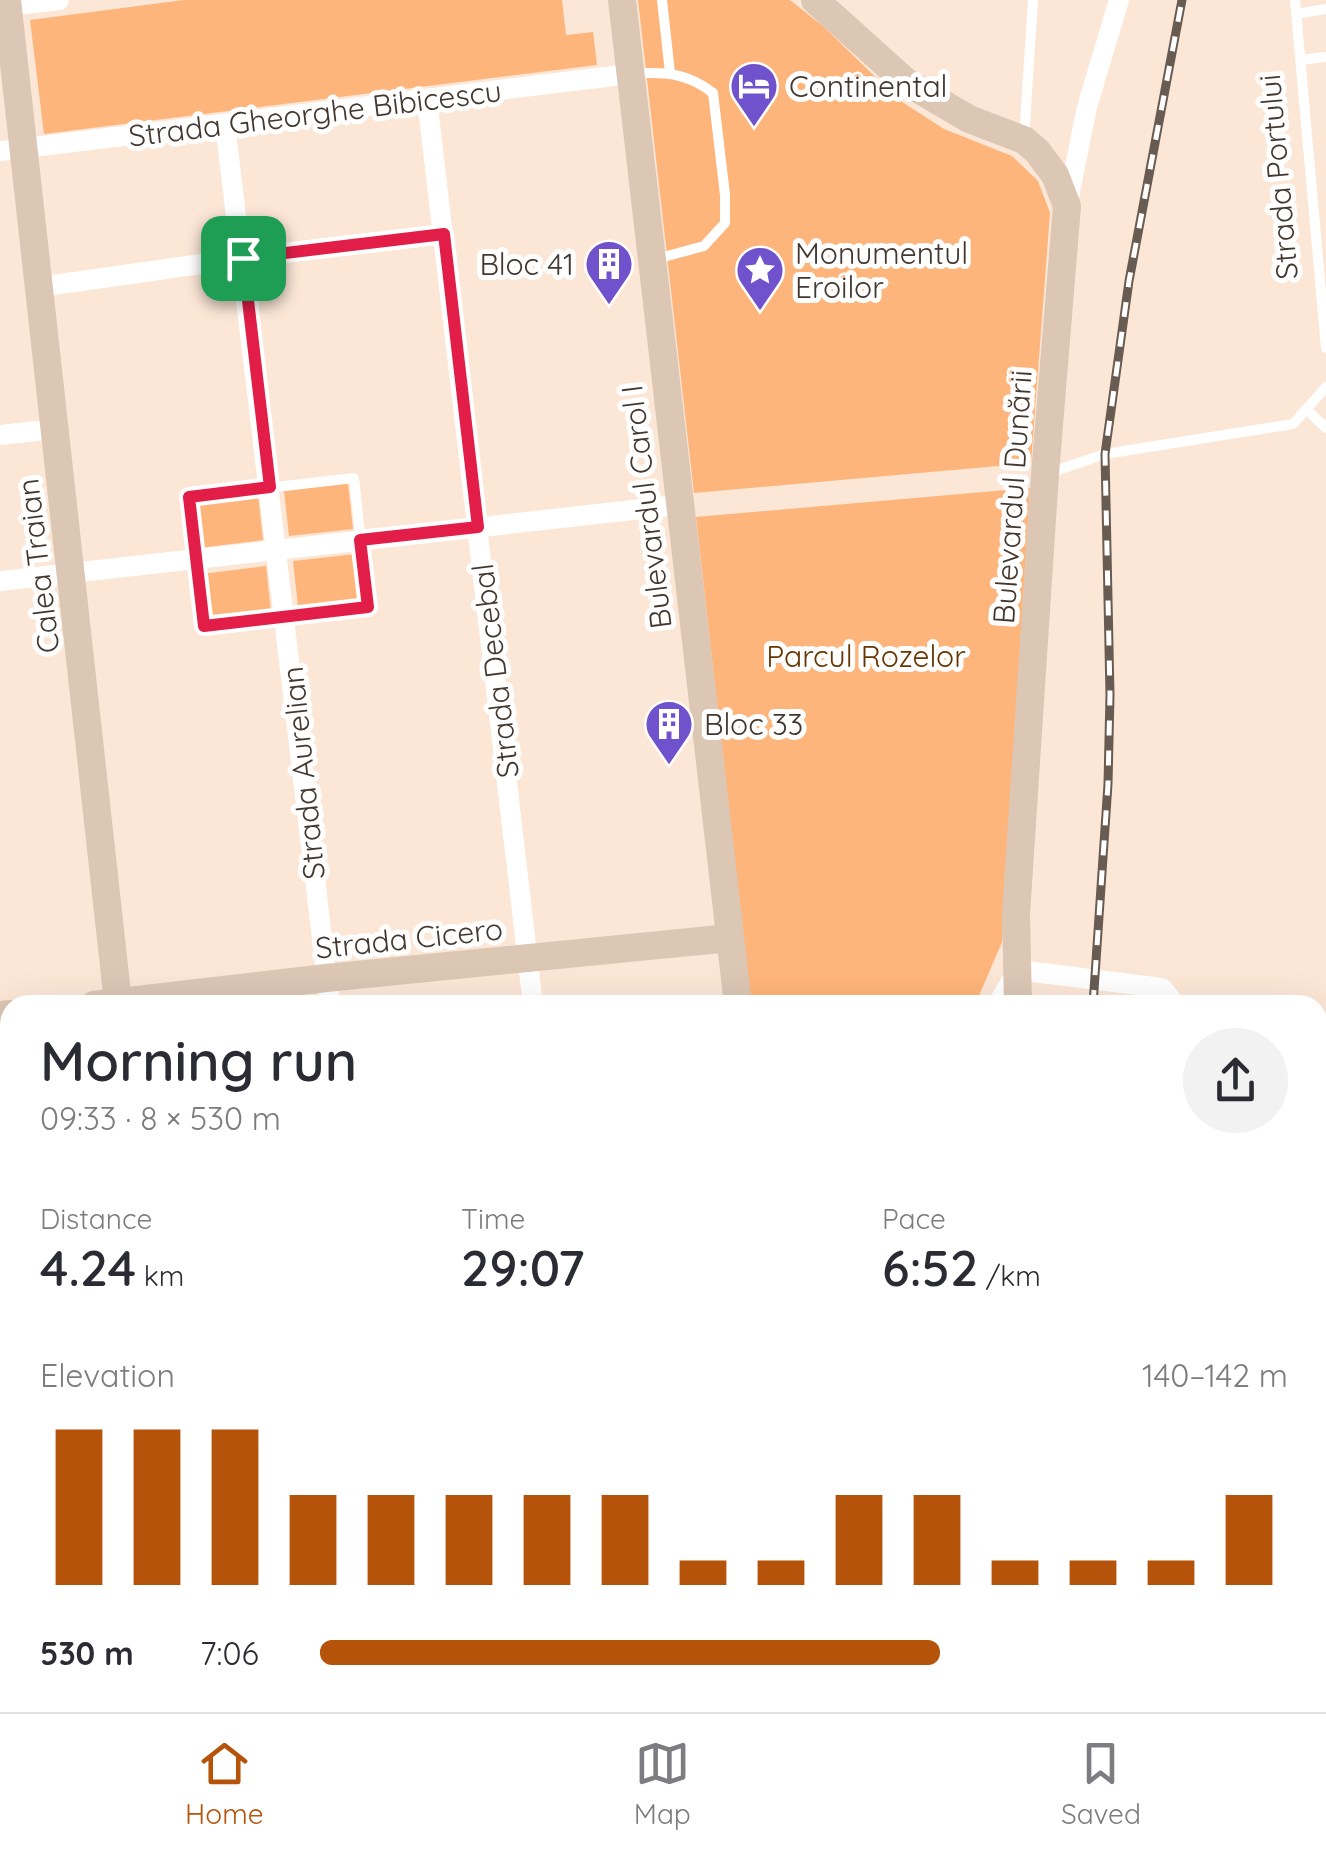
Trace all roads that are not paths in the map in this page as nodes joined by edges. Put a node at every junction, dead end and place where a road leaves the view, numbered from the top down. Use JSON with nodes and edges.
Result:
{"nodes":[{"id":1,"x":59,"y":0,"type":"edge"},
{"id":2,"x":622,"y":0,"type":"edge"},
{"id":3,"x":662,"y":0,"type":"edge"},
{"id":4,"x":815,"y":0,"type":"edge"},
{"id":5,"x":1033,"y":0,"type":"edge"},
{"id":6,"x":1119,"y":0,"type":"edge"},
{"id":7,"x":1295,"y":0,"type":"edge"},
{"id":8,"x":5,"y":4,"type":"edge"},
{"id":9,"x":1326,"y":9,"type":"edge"},
{"id":10,"x":1296,"y":14,"type":"junction"},
{"id":11,"x":1326,"y":57,"type":"edge"},
{"id":12,"x":1300,"y":60,"type":"junction"},
{"id":13,"x":670,"y":73,"type":"junction"},
{"id":14,"x":630,"y":74,"type":"junction"},
{"id":15,"x":427,"y":99,"type":"junction"},
{"id":16,"x":224,"y":124,"type":"junction"},
{"id":17,"x":1031,"y":146,"type":"junction"},
{"id":18,"x":11,"y":150,"type":"edge"},
{"id":19,"x":1076,"y":150,"type":"junction"},
{"id":20,"x":1067,"y":206,"type":"junction"},
{"id":21,"x":1326,"y":206,"type":"edge"},
{"id":22,"x":1313,"y":208,"type":"junction"},
{"id":23,"x":444,"y":234,"type":"junction"},
{"id":24,"x":243,"y":258,"type":"junction"},
{"id":25,"x":650,"y":261,"type":"junction"},
{"id":26,"x":40,"y":287,"type":"junction"},
{"id":27,"x":1326,"y":348,"type":"edge"},
{"id":28,"x":1326,"y":387,"type":"edge"},
{"id":29,"x":1306,"y":409,"type":"junction"},
{"id":30,"x":1326,"y":428,"type":"edge"},
{"id":31,"x":55,"y":429,"type":"junction"},
{"id":32,"x":0,"y":435,"type":"edge"},
{"id":33,"x":1045,"y":474,"type":"junction"},
{"id":34,"x":270,"y":487,"type":"junction"},
{"id":35,"x":678,"y":505,"type":"junction"},
{"id":36,"x":478,"y":527,"type":"junction"},
{"id":37,"x":360,"y":540,"type":"junction"},
{"id":38,"x":276,"y":548,"type":"junction"},
{"id":39,"x":197,"y":559,"type":"junction"},
{"id":40,"x":71,"y":572,"type":"junction"},
{"id":41,"x":0,"y":581,"type":"edge"},
{"id":42,"x":286,"y":616,"type":"junction"},
{"id":43,"x":730,"y":938,"type":"junction"},
{"id":44,"x":528,"y":959,"type":"junction"},
{"id":45,"x":1018,"y":970,"type":"junction"},
{"id":46,"x":328,"y":991,"type":"edge"},
{"id":47,"x":109,"y":995,"type":"edge"},
{"id":48,"x":261,"y":995,"type":"edge"},
{"id":49,"x":532,"y":995,"type":"edge"},
{"id":50,"x":737,"y":995,"type":"edge"},
{"id":51,"x":1003,"y":995,"type":"edge"},
{"id":52,"x":1018,"y":995,"type":"edge"},
{"id":53,"x":1168,"y":995,"type":"edge"}],
"edges":[{"from":1,"to":8,"type":"street"},
{"from":2,"to":14,"type":"street","name":"Bulevardul Carol I"},
{"from":3,"to":13,"type":"lane"},
{"from":4,"to":17,"type":"street"},
{"from":5,"to":17,"type":"lane"},
{"from":6,"to":19,"type":"street","name":"Bulevardul Dunării"},
{"from":7,"to":10,"type":"lane","name":"Strada Portului"},
{"from":8,"to":18,"type":"street","name":"Calea Traian"},
{"from":9,"to":10,"type":"lane"},
{"from":10,"to":12,"type":"lane","name":"Strada Portului"},
{"from":11,"to":12,"type":"lane"},
{"from":12,"to":22,"type":"lane","name":"Strada Portului"},
{"from":13,"to":14,"type":"lane"},
{"from":13,"to":25,"type":"lane"},
{"from":14,"to":15,"type":"street","name":"Strada Gheorghe Bibicescu"},
{"from":14,"to":25,"type":"street","name":"Bulevardul Carol I"},
{"from":15,"to":16,"type":"street","name":"Strada Gheorghe Bibicescu"},
{"from":15,"to":23,"type":"street","name":"Strada Decebal"},
{"from":16,"to":18,"type":"street","name":"Strada Gheorghe Bibicescu"},
{"from":16,"to":24,"type":"street","name":"Strada Aurelian"},
{"from":17,"to":19,"type":"street"},
{"from":17,"to":20,"type":"street"},
{"from":18,"to":26,"type":"street","name":"Calea Traian"},
{"from":19,"to":20,"type":"street","name":"Bulevardul Dunării"},
{"from":20,"to":33,"type":"street","name":"Bulevardul Dunării"},
{"from":21,"to":22,"type":"lane"},
{"from":22,"to":27,"type":"lane","name":"Strada Portului"},
{"from":23,"to":24,"type":"street"},
{"from":23,"to":36,"type":"street","name":"Strada Decebal"},
{"from":24,"to":26,"type":"street"},
{"from":24,"to":34,"type":"street","name":"Strada Aurelian"},
{"from":25,"to":35,"type":"street","name":"Bulevardul Carol I"},
{"from":26,"to":31,"type":"street","name":"Calea Traian"},
{"from":28,"to":29,"type":"lane"},
{"from":29,"to":30,"type":"lane"},
{"from":29,"to":33,"type":"lane"},
{"from":31,"to":32,"type":"street"},
{"from":31,"to":40,"type":"street","name":"Calea Traian"},
{"from":33,"to":45,"type":"street","name":"Bulevardul Dunării"},
{"from":34,"to":37,"type":"lane"},
{"from":34,"to":38,"type":"street","name":"Strada Aurelian"},
{"from":34,"to":39,"type":"lane"},
{"from":35,"to":36,"type":"street"},
{"from":35,"to":43,"type":"street","name":"Bulevardul Carol I"},
{"from":36,"to":37,"type":"street"},
{"from":36,"to":44,"type":"street","name":"Strada Decebal"},
{"from":37,"to":38,"type":"street"},
{"from":37,"to":42,"type":"lane"},
{"from":38,"to":39,"type":"street"},
{"from":38,"to":42,"type":"street","name":"Strada Aurelian"},
{"from":39,"to":40,"type":"street"},
{"from":39,"to":42,"type":"lane"},
{"from":40,"to":41,"type":"street"},
{"from":40,"to":47,"type":"street","name":"Calea Traian"},
{"from":42,"to":46,"type":"street","name":"Strada Aurelian"},
{"from":43,"to":44,"type":"street","name":"Strada Cicero"},
{"from":43,"to":50,"type":"street","name":"Bulevardul Carol I"},
{"from":44,"to":46,"type":"street","name":"Strada Cicero"},
{"from":44,"to":49,"type":"street","name":"Strada Decebal"},
{"from":45,"to":51,"type":"street"},
{"from":45,"to":52,"type":"street","name":"Bulevardul Dunării"},
{"from":45,"to":53,"type":"street"},
{"from":46,"to":48,"type":"street","name":"Strada Cicero"}]}
